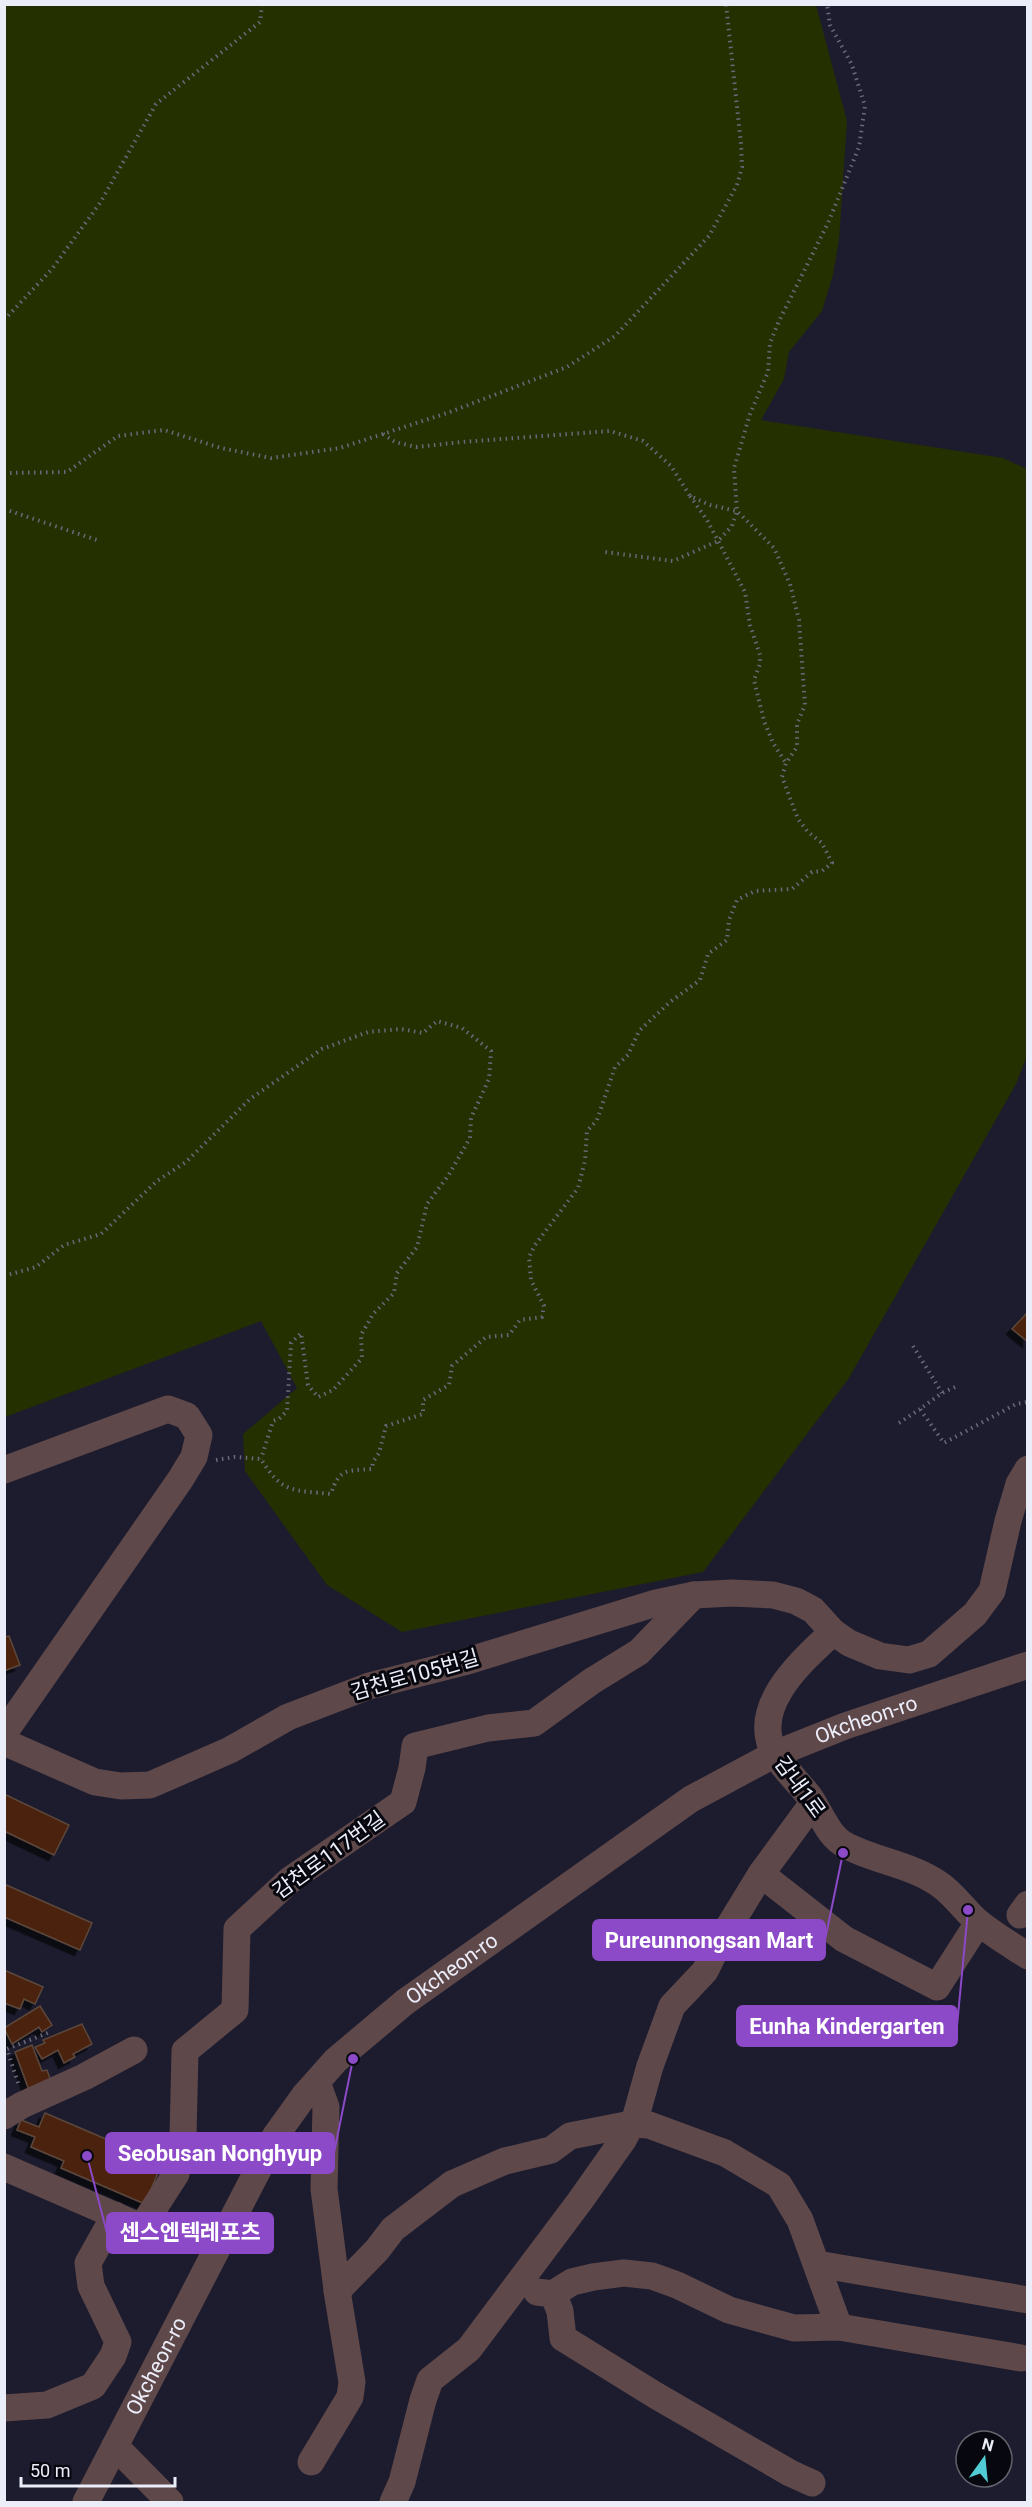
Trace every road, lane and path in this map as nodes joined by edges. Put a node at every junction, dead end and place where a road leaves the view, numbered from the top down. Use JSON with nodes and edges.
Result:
{"nodes":[{"id":1,"x":262,"y":4,"type":"edge"},
{"id":2,"x":726,"y":4,"type":"edge"},
{"id":3,"x":827,"y":4,"type":"edge"},
{"id":4,"x":4,"y":320,"type":"edge"},
{"id":5,"x":382,"y":434,"type":"junction"},
{"id":6,"x":4,"y":473,"type":"edge"},
{"id":7,"x":690,"y":496,"type":"junction"},
{"id":8,"x":4,"y":509,"type":"edge"},
{"id":9,"x":737,"y":511,"type":"junction"},
{"id":10,"x":97,"y":540,"type":"dead end"},
{"id":11,"x":718,"y":541,"type":"junction"},
{"id":12,"x":605,"y":552,"type":"dead end"},
{"id":13,"x":786,"y":764,"type":"junction"},
{"id":14,"x":4,"y":1276,"type":"edge"},
{"id":15,"x":913,"y":1346,"type":"dead end"},
{"id":16,"x":955,"y":1387,"type":"dead end"},
{"id":17,"x":942,"y":1393,"type":"junction"},
{"id":18,"x":1028,"y":1402,"type":"edge"},
{"id":19,"x":920,"y":1409,"type":"junction"},
{"id":20,"x":899,"y":1423,"type":"dead end"},
{"id":21,"x":261,"y":1459,"type":"junction"},
{"id":22,"x":191,"y":1463,"type":"junction"},
{"id":23,"x":1028,"y":1469,"type":"edge"},
{"id":24,"x":4,"y":1470,"type":"edge"},
{"id":25,"x":694,"y":1595,"type":"junction"},
{"id":26,"x":833,"y":1632,"type":"junction"},
{"id":27,"x":1028,"y":1665,"type":"edge"},
{"id":28,"x":4,"y":1733,"type":"edge"},
{"id":29,"x":4,"y":1742,"type":"edge"},
{"id":30,"x":775,"y":1754,"type":"junction"},
{"id":31,"x":813,"y":1803,"type":"junction"},
{"id":32,"x":760,"y":1874,"type":"junction"},
{"id":33,"x":978,"y":1923,"type":"junction"},
{"id":34,"x":1028,"y":1956,"type":"edge"},
{"id":35,"x":50,"y":2032,"type":"dead end"},
{"id":36,"x":134,"y":2050,"type":"dead end"},
{"id":37,"x":6,"y":2055,"type":"edge"},
{"id":38,"x":316,"y":2082,"type":"junction"},
{"id":39,"x":15,"y":2110,"type":"edge"},
{"id":40,"x":631,"y":2124,"type":"junction"},
{"id":41,"x":4,"y":2167,"type":"edge"},
{"id":42,"x":115,"y":2215,"type":"junction"},
{"id":43,"x":817,"y":2264,"type":"junction"},
{"id":44,"x":515,"y":2288,"type":"junction"},
{"id":45,"x":337,"y":2290,"type":"junction"},
{"id":46,"x":553,"y":2294,"type":"junction"},
{"id":47,"x":1028,"y":2300,"type":"edge"},
{"id":48,"x":839,"y":2327,"type":"junction"},
{"id":49,"x":118,"y":2342,"type":"junction"},
{"id":50,"x":1021,"y":2358,"type":"dead end"},
{"id":51,"x":155,"y":2368,"type":"junction"},
{"id":52,"x":4,"y":2408,"type":"edge"},
{"id":53,"x":115,"y":2446,"type":"junction"},
{"id":54,"x":311,"y":2462,"type":"dead end"},
{"id":55,"x":812,"y":2483,"type":"dead end"},
{"id":56,"x":86,"y":2502,"type":"edge"},
{"id":57,"x":170,"y":2502,"type":"edge"},
{"id":58,"x":393,"y":2502,"type":"edge"}],
"edges":[{"from":1,"to":4,"type":"path"},
{"from":2,"to":5,"type":"path"},
{"from":3,"to":9,"type":"path"},
{"from":5,"to":6,"type":"path"},
{"from":5,"to":7,"type":"path"},
{"from":7,"to":9,"type":"path"},
{"from":7,"to":11,"type":"path"},
{"from":8,"to":10,"type":"path"},
{"from":9,"to":11,"type":"path"},
{"from":9,"to":13,"type":"path"},
{"from":11,"to":12,"type":"path"},
{"from":11,"to":13,"type":"path"},
{"from":13,"to":21,"type":"path"},
{"from":14,"to":21,"type":"path"},
{"from":15,"to":17,"type":"path"},
{"from":16,"to":17,"type":"path"},
{"from":17,"to":19,"type":"path"},
{"from":18,"to":19,"type":"path"},
{"from":19,"to":20,"type":"path"},
{"from":21,"to":22,"type":"path"},
{"from":22,"to":24,"type":"street"},
{"from":22,"to":28,"type":"street"},
{"from":23,"to":26,"type":"street"},
{"from":25,"to":26,"type":"street","name":"감천로105번길"},
{"from":25,"to":29,"type":"street","name":"감천로105번길"},
{"from":25,"to":42,"type":"street","name":"감천로117번길"},
{"from":26,"to":30,"type":"street","name":"감내1로"},
{"from":27,"to":30,"type":"street","name":"Okcheon-ro"},
{"from":30,"to":31,"type":"street","name":"감내1로"},
{"from":30,"to":38,"type":"street","name":"Okcheon-ro"},
{"from":31,"to":32,"type":"street"},
{"from":31,"to":33,"type":"street","name":"감내1로"},
{"from":32,"to":33,"type":"street"},
{"from":32,"to":40,"type":"street"},
{"from":33,"to":34,"type":"street","name":"감내1로"},
{"from":35,"to":37,"type":"path"},
{"from":36,"to":39,"type":"street"},
{"from":37,"to":39,"type":"path"},
{"from":38,"to":45,"type":"street"},
{"from":38,"to":51,"type":"street","name":"Okcheon-ro"},
{"from":40,"to":43,"type":"street"},
{"from":40,"to":44,"type":"street"},
{"from":40,"to":45,"type":"street"},
{"from":41,"to":42,"type":"street"},
{"from":42,"to":49,"type":"street"},
{"from":43,"to":47,"type":"street"},
{"from":43,"to":48,"type":"street"},
{"from":44,"to":46,"type":"street"},
{"from":44,"to":58,"type":"street"},
{"from":45,"to":54,"type":"street"},
{"from":46,"to":48,"type":"street"},
{"from":46,"to":55,"type":"street"},
{"from":48,"to":50,"type":"street"},
{"from":49,"to":51,"type":"street"},
{"from":49,"to":52,"type":"street"},
{"from":51,"to":53,"type":"street","name":"Okcheon-ro"},
{"from":53,"to":56,"type":"street","name":"Okcheon-ro"},
{"from":53,"to":57,"type":"street"}]}
